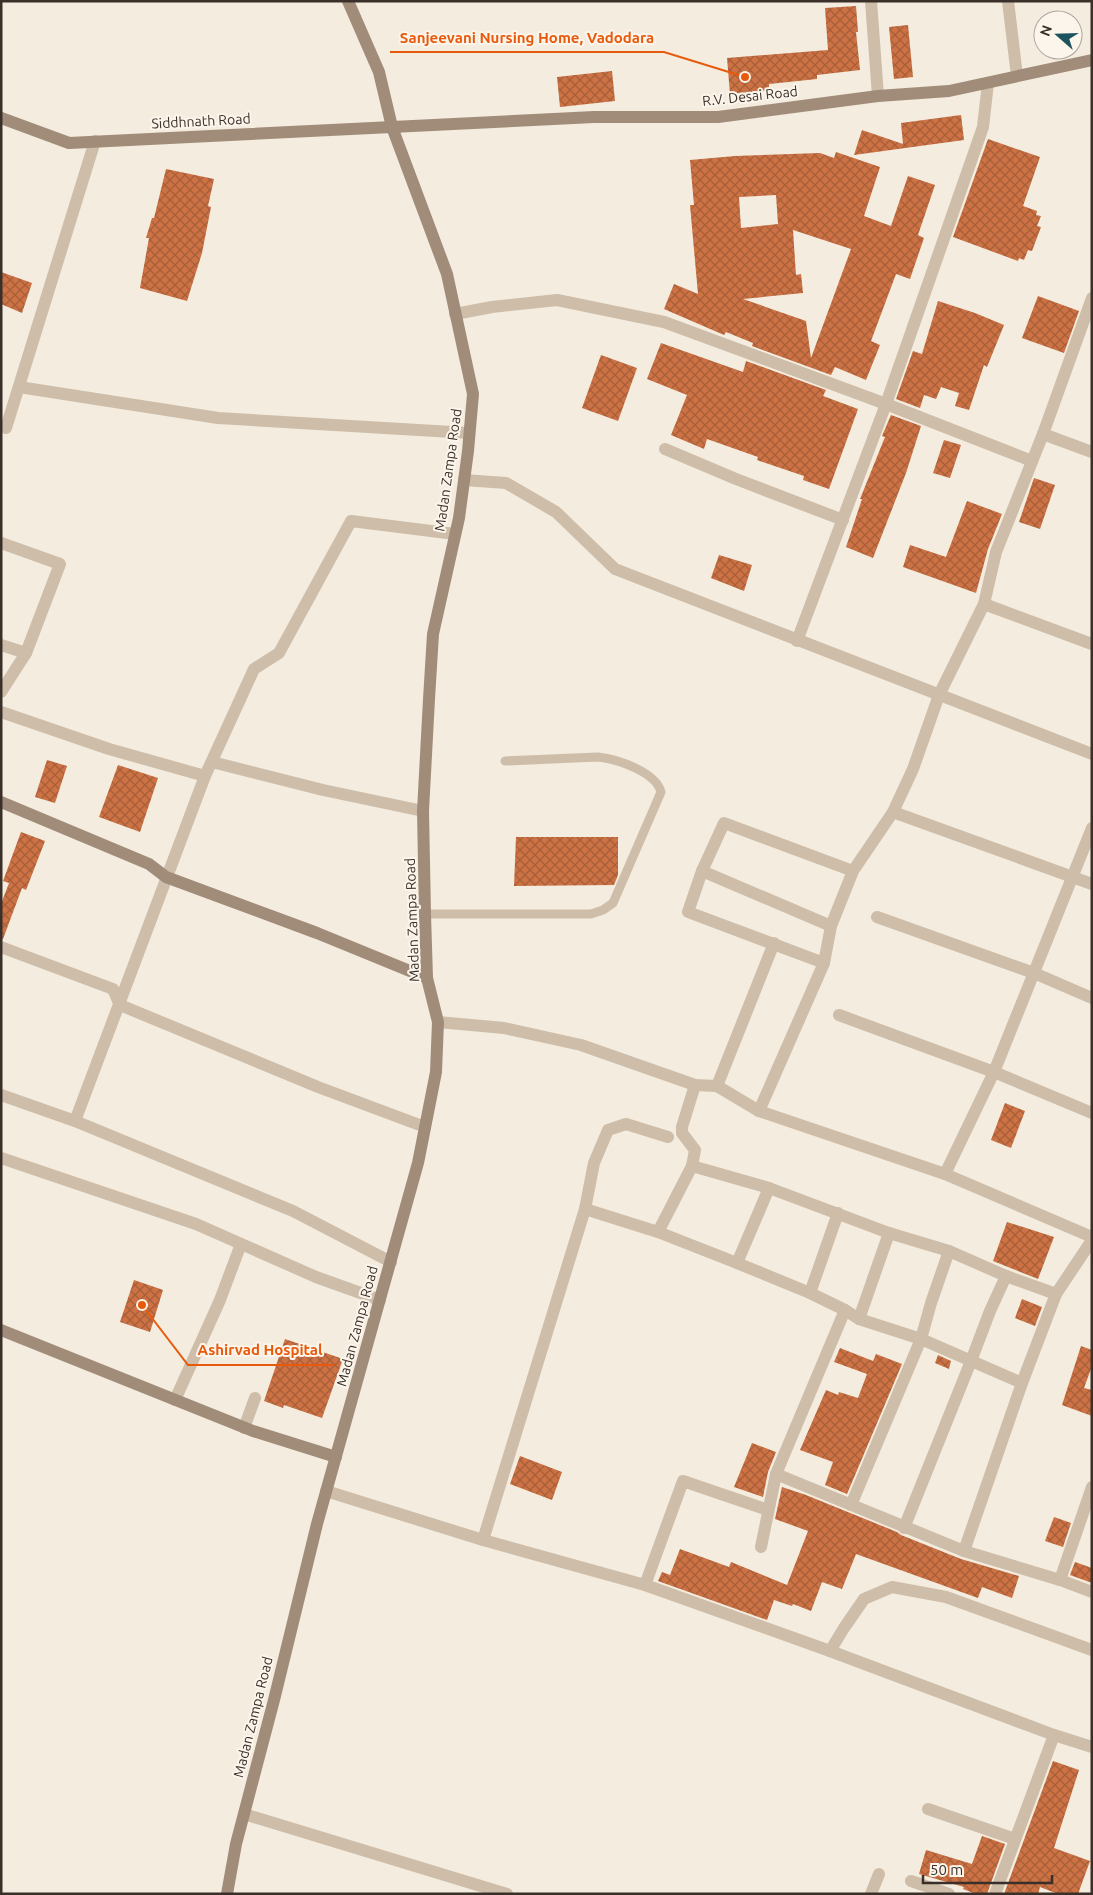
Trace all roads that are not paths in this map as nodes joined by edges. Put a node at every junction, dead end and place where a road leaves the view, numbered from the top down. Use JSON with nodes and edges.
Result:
{"nodes":[{"id":1,"x":348,"y":1,"type":"edge"},
{"id":2,"x":871,"y":1,"type":"edge"},
{"id":3,"x":1008,"y":1,"type":"edge"},
{"id":4,"x":1092,"y":60,"type":"edge"},
{"id":5,"x":1017,"y":76,"type":"junction"},
{"id":6,"x":988,"y":83,"type":"junction"},
{"id":7,"x":878,"y":96,"type":"junction"},
{"id":8,"x":1,"y":118,"type":"edge"},
{"id":9,"x":406,"y":126,"type":"joint"},
{"id":10,"x":392,"y":127,"type":"junction"},
{"id":11,"x":95,"y":141,"type":"junction"},
{"id":12,"x":1091,"y":300,"type":"edge"},
{"id":13,"x":455,"y":314,"type":"junction"},
{"id":14,"x":19,"y":387,"type":"junction"},
{"id":15,"x":886,"y":404,"type":"junction"},
{"id":16,"x":6,"y":428,"type":"dead end"},
{"id":17,"x":470,"y":432,"type":"junction"},
{"id":18,"x":1043,"y":434,"type":"junction"},
{"id":19,"x":665,"y":449,"type":"dead end"},
{"id":20,"x":1092,"y":452,"type":"edge"},
{"id":21,"x":1032,"y":461,"type":"junction"},
{"id":22,"x":464,"y":480,"type":"junction"},
{"id":23,"x":842,"y":520,"type":"junction"},
{"id":24,"x":455,"y":534,"type":"junction"},
{"id":25,"x":1,"y":542,"type":"edge"},
{"id":26,"x":984,"y":604,"type":"junction"},
{"id":27,"x":797,"y":641,"type":"junction"},
{"id":28,"x":1092,"y":644,"type":"edge"},
{"id":29,"x":1,"y":645,"type":"edge"},
{"id":30,"x":26,"y":653,"type":"junction"},
{"id":31,"x":1,"y":692,"type":"edge"},
{"id":32,"x":939,"y":695,"type":"junction"},
{"id":33,"x":1,"y":712,"type":"edge"},
{"id":34,"x":1092,"y":754,"type":"edge"},
{"id":35,"x":505,"y":761,"type":"dead end"},
{"id":36,"x":212,"y":762,"type":"junction"},
{"id":37,"x":205,"y":776,"type":"junction"},
{"id":38,"x":1,"y":802,"type":"edge"},
{"id":39,"x":423,"y":811,"type":"junction"},
{"id":40,"x":893,"y":812,"type":"junction"},
{"id":41,"x":1092,"y":828,"type":"edge"},
{"id":42,"x":853,"y":870,"type":"junction"},
{"id":43,"x":702,"y":871,"type":"junction"},
{"id":44,"x":1072,"y":876,"type":"junction"},
{"id":45,"x":166,"y":877,"type":"junction"},
{"id":46,"x":1092,"y":884,"type":"edge"},
{"id":47,"x":425,"y":914,"type":"junction"},
{"id":48,"x":877,"y":918,"type":"dead end"},
{"id":49,"x":831,"y":926,"type":"junction"},
{"id":50,"x":774,"y":943,"type":"junction"},
{"id":51,"x":1,"y":947,"type":"edge"},
{"id":52,"x":824,"y":963,"type":"junction"},
{"id":53,"x":1034,"y":973,"type":"junction"},
{"id":54,"x":427,"y":978,"type":"junction"},
{"id":55,"x":1092,"y":998,"type":"edge"},
{"id":56,"x":120,"y":1005,"type":"junction"},
{"id":57,"x":839,"y":1015,"type":"dead end"},
{"id":58,"x":438,"y":1022,"type":"junction"},
{"id":59,"x":994,"y":1072,"type":"junction"},
{"id":60,"x":695,"y":1085,"type":"junction"},
{"id":61,"x":717,"y":1086,"type":"junction"},
{"id":62,"x":1,"y":1095,"type":"edge"},
{"id":63,"x":759,"y":1111,"type":"junction"},
{"id":64,"x":1092,"y":1114,"type":"edge"},
{"id":65,"x":75,"y":1121,"type":"junction"},
{"id":66,"x":425,"y":1127,"type":"junction"},
{"id":67,"x":668,"y":1137,"type":"dead end"},
{"id":68,"x":1,"y":1158,"type":"edge"},
{"id":69,"x":692,"y":1166,"type":"junction"},
{"id":70,"x":946,"y":1174,"type":"junction"},
{"id":71,"x":769,"y":1188,"type":"junction"},
{"id":72,"x":585,"y":1208,"type":"junction"},
{"id":73,"x":838,"y":1213,"type":"junction"},
{"id":74,"x":658,"y":1232,"type":"junction"},
{"id":75,"x":889,"y":1233,"type":"junction"},
{"id":76,"x":1092,"y":1238,"type":"edge"},
{"id":77,"x":241,"y":1244,"type":"junction"},
{"id":78,"x":948,"y":1251,"type":"junction"},
{"id":79,"x":391,"y":1262,"type":"junction"},
{"id":80,"x":737,"y":1263,"type":"junction"},
{"id":81,"x":1006,"y":1276,"type":"junction"},
{"id":82,"x":810,"y":1293,"type":"junction"},
{"id":83,"x":1056,"y":1294,"type":"junction"},
{"id":84,"x":380,"y":1300,"type":"junction"},
{"id":85,"x":845,"y":1310,"type":"junction"},
{"id":86,"x":859,"y":1319,"type":"junction"},
{"id":87,"x":1,"y":1330,"type":"edge"},
{"id":88,"x":922,"y":1339,"type":"junction"},
{"id":89,"x":971,"y":1361,"type":"junction"},
{"id":90,"x":1022,"y":1383,"type":"junction"},
{"id":91,"x":255,"y":1398,"type":"dead end"},
{"id":92,"x":175,"y":1400,"type":"junction"},
{"id":93,"x":244,"y":1428,"type":"junction"},
{"id":94,"x":336,"y":1456,"type":"junction"},
{"id":95,"x":776,"y":1474,"type":"junction"},
{"id":96,"x":1092,"y":1487,"type":"edge"},
{"id":97,"x":326,"y":1491,"type":"junction"},
{"id":98,"x":851,"y":1505,"type":"junction"},
{"id":99,"x":768,"y":1510,"type":"junction"},
{"id":100,"x":904,"y":1528,"type":"junction"},
{"id":101,"x":483,"y":1540,"type":"junction"},
{"id":102,"x":761,"y":1547,"type":"dead end"},
{"id":103,"x":964,"y":1551,"type":"junction"},
{"id":104,"x":1060,"y":1580,"type":"junction"},
{"id":105,"x":645,"y":1585,"type":"junction"},
{"id":106,"x":1092,"y":1592,"type":"edge"},
{"id":107,"x":830,"y":1650,"type":"junction"},
{"id":108,"x":1092,"y":1650,"type":"edge"},
{"id":109,"x":1054,"y":1735,"type":"junction"},
{"id":110,"x":1092,"y":1747,"type":"edge"},
{"id":111,"x":928,"y":1808,"type":"dead end"},
{"id":112,"x":244,"y":1814,"type":"junction"},
{"id":113,"x":1016,"y":1838,"type":"junction"},
{"id":114,"x":878,"y":1874,"type":"dead end"},
{"id":115,"x":911,"y":1881,"type":"dead end"},
{"id":116,"x":227,"y":1894,"type":"edge"},
{"id":117,"x":507,"y":1894,"type":"edge"},
{"id":118,"x":872,"y":1894,"type":"edge"},
{"id":119,"x":949,"y":1894,"type":"edge"},
{"id":120,"x":995,"y":1894,"type":"edge"}],
"edges":[{"from":1,"to":10,"type":"main road","name":"Madan Zampa Road"},
{"from":2,"to":7,"type":"street"},
{"from":3,"to":5,"type":"street"},
{"from":4,"to":5,"type":"main road","name":"R.V. Desai Road"},
{"from":5,"to":6,"type":"main road","name":"R.V. Desai Road"},
{"from":6,"to":7,"type":"main road","name":"R.V. Desai Road"},
{"from":6,"to":15,"type":"street"},
{"from":7,"to":9,"type":"main road","name":"R.V. Desai Road"},
{"from":8,"to":11,"type":"main road","name":"Siddhnath Road"},
{"from":9,"to":10,"type":"main road","name":"Siddhnath Road"},
{"from":10,"to":11,"type":"main road","name":"Siddhnath Road"},
{"from":10,"to":13,"type":"main road","name":"Madan Zampa Road"},
{"from":11,"to":14,"type":"street"},
{"from":12,"to":18,"type":"street"},
{"from":13,"to":15,"type":"street"},
{"from":13,"to":17,"type":"main road","name":"Madan Zampa Road"},
{"from":14,"to":16,"type":"street"},
{"from":14,"to":17,"type":"street"},
{"from":15,"to":21,"type":"street"},
{"from":15,"to":23,"type":"street"},
{"from":17,"to":22,"type":"main road","name":"Madan Zampa Road"},
{"from":18,"to":20,"type":"street"},
{"from":18,"to":21,"type":"street"},
{"from":19,"to":23,"type":"street"},
{"from":21,"to":26,"type":"street"},
{"from":22,"to":24,"type":"main road","name":"Madan Zampa Road"},
{"from":22,"to":27,"type":"street"},
{"from":23,"to":27,"type":"street"},
{"from":24,"to":36,"type":"street"},
{"from":24,"to":39,"type":"main road","name":"Madan Zampa Road"},
{"from":25,"to":30,"type":"street"},
{"from":26,"to":28,"type":"street"},
{"from":26,"to":32,"type":"street"},
{"from":27,"to":32,"type":"street"},
{"from":29,"to":30,"type":"street"},
{"from":30,"to":31,"type":"street"},
{"from":32,"to":34,"type":"street"},
{"from":32,"to":40,"type":"street"},
{"from":33,"to":37,"type":"street"},
{"from":35,"to":47,"type":"lane"},
{"from":36,"to":37,"type":"street"},
{"from":36,"to":39,"type":"street"},
{"from":37,"to":45,"type":"street"},
{"from":38,"to":45,"type":"main road"},
{"from":39,"to":47,"type":"main road","name":"Madan Zampa Road"},
{"from":40,"to":42,"type":"street"},
{"from":40,"to":44,"type":"street"},
{"from":41,"to":44,"type":"street"},
{"from":42,"to":43,"type":"street"},
{"from":42,"to":49,"type":"street"},
{"from":43,"to":49,"type":"street"},
{"from":43,"to":50,"type":"street"},
{"from":44,"to":46,"type":"street"},
{"from":44,"to":53,"type":"street"},
{"from":45,"to":54,"type":"main road"},
{"from":45,"to":56,"type":"street"},
{"from":47,"to":54,"type":"main road","name":"Madan Zampa Road"},
{"from":48,"to":53,"type":"street"},
{"from":49,"to":52,"type":"street"},
{"from":50,"to":52,"type":"street"},
{"from":50,"to":61,"type":"street"},
{"from":51,"to":56,"type":"street"},
{"from":52,"to":63,"type":"street"},
{"from":53,"to":55,"type":"street"},
{"from":53,"to":59,"type":"street"},
{"from":54,"to":58,"type":"main road","name":"Madan Zampa Road"},
{"from":56,"to":65,"type":"street"},
{"from":56,"to":66,"type":"street"},
{"from":57,"to":59,"type":"street"},
{"from":58,"to":60,"type":"street"},
{"from":58,"to":66,"type":"main road","name":"Madan Zampa Road"},
{"from":59,"to":64,"type":"street"},
{"from":59,"to":70,"type":"street"},
{"from":60,"to":61,"type":"street"},
{"from":60,"to":69,"type":"street"},
{"from":61,"to":63,"type":"street"},
{"from":62,"to":65,"type":"street"},
{"from":63,"to":70,"type":"street"},
{"from":65,"to":79,"type":"street"},
{"from":66,"to":79,"type":"main road","name":"Madan Zampa Road"},
{"from":67,"to":72,"type":"street"},
{"from":68,"to":77,"type":"street"},
{"from":69,"to":71,"type":"street"},
{"from":69,"to":74,"type":"street"},
{"from":70,"to":76,"type":"street"},
{"from":71,"to":73,"type":"street"},
{"from":71,"to":80,"type":"street"},
{"from":72,"to":74,"type":"street"},
{"from":72,"to":101,"type":"street"},
{"from":73,"to":75,"type":"street"},
{"from":73,"to":82,"type":"street"},
{"from":74,"to":80,"type":"street"},
{"from":75,"to":78,"type":"street"},
{"from":75,"to":86,"type":"street"},
{"from":76,"to":83,"type":"street"},
{"from":77,"to":84,"type":"street"},
{"from":77,"to":92,"type":"street"},
{"from":78,"to":81,"type":"street"},
{"from":78,"to":88,"type":"street"},
{"from":79,"to":84,"type":"main road","name":"Madan Zampa Road"},
{"from":80,"to":82,"type":"street"},
{"from":81,"to":83,"type":"street"},
{"from":81,"to":89,"type":"street"},
{"from":82,"to":85,"type":"street"},
{"from":83,"to":90,"type":"street"},
{"from":84,"to":94,"type":"main road","name":"Madan Zampa Road"},
{"from":85,"to":86,"type":"street"},
{"from":85,"to":95,"type":"street"},
{"from":86,"to":88,"type":"street"},
{"from":87,"to":92,"type":"main road"},
{"from":88,"to":89,"type":"street"},
{"from":88,"to":98,"type":"street"},
{"from":89,"to":90,"type":"street"},
{"from":89,"to":100,"type":"street"},
{"from":90,"to":103,"type":"street"},
{"from":91,"to":93,"type":"street"},
{"from":92,"to":93,"type":"main road"},
{"from":93,"to":94,"type":"main road"},
{"from":94,"to":97,"type":"main road","name":"Madan Zampa Road"},
{"from":95,"to":98,"type":"street"},
{"from":95,"to":99,"type":"street"},
{"from":96,"to":104,"type":"street"},
{"from":97,"to":101,"type":"street"},
{"from":97,"to":112,"type":"main road","name":"Madan Zampa Road"},
{"from":98,"to":100,"type":"street"},
{"from":99,"to":102,"type":"street"},
{"from":99,"to":105,"type":"street"},
{"from":100,"to":103,"type":"street"},
{"from":101,"to":105,"type":"street"},
{"from":103,"to":104,"type":"street"},
{"from":104,"to":106,"type":"street"},
{"from":105,"to":107,"type":"street"},
{"from":107,"to":108,"type":"street"},
{"from":107,"to":109,"type":"street"},
{"from":109,"to":110,"type":"street"},
{"from":109,"to":113,"type":"street"},
{"from":111,"to":113,"type":"street"},
{"from":112,"to":116,"type":"main road","name":"Madan Zampa Road"},
{"from":112,"to":117,"type":"street"},
{"from":113,"to":120,"type":"street"},
{"from":114,"to":118,"type":"street"},
{"from":115,"to":119,"type":"street"}]}
